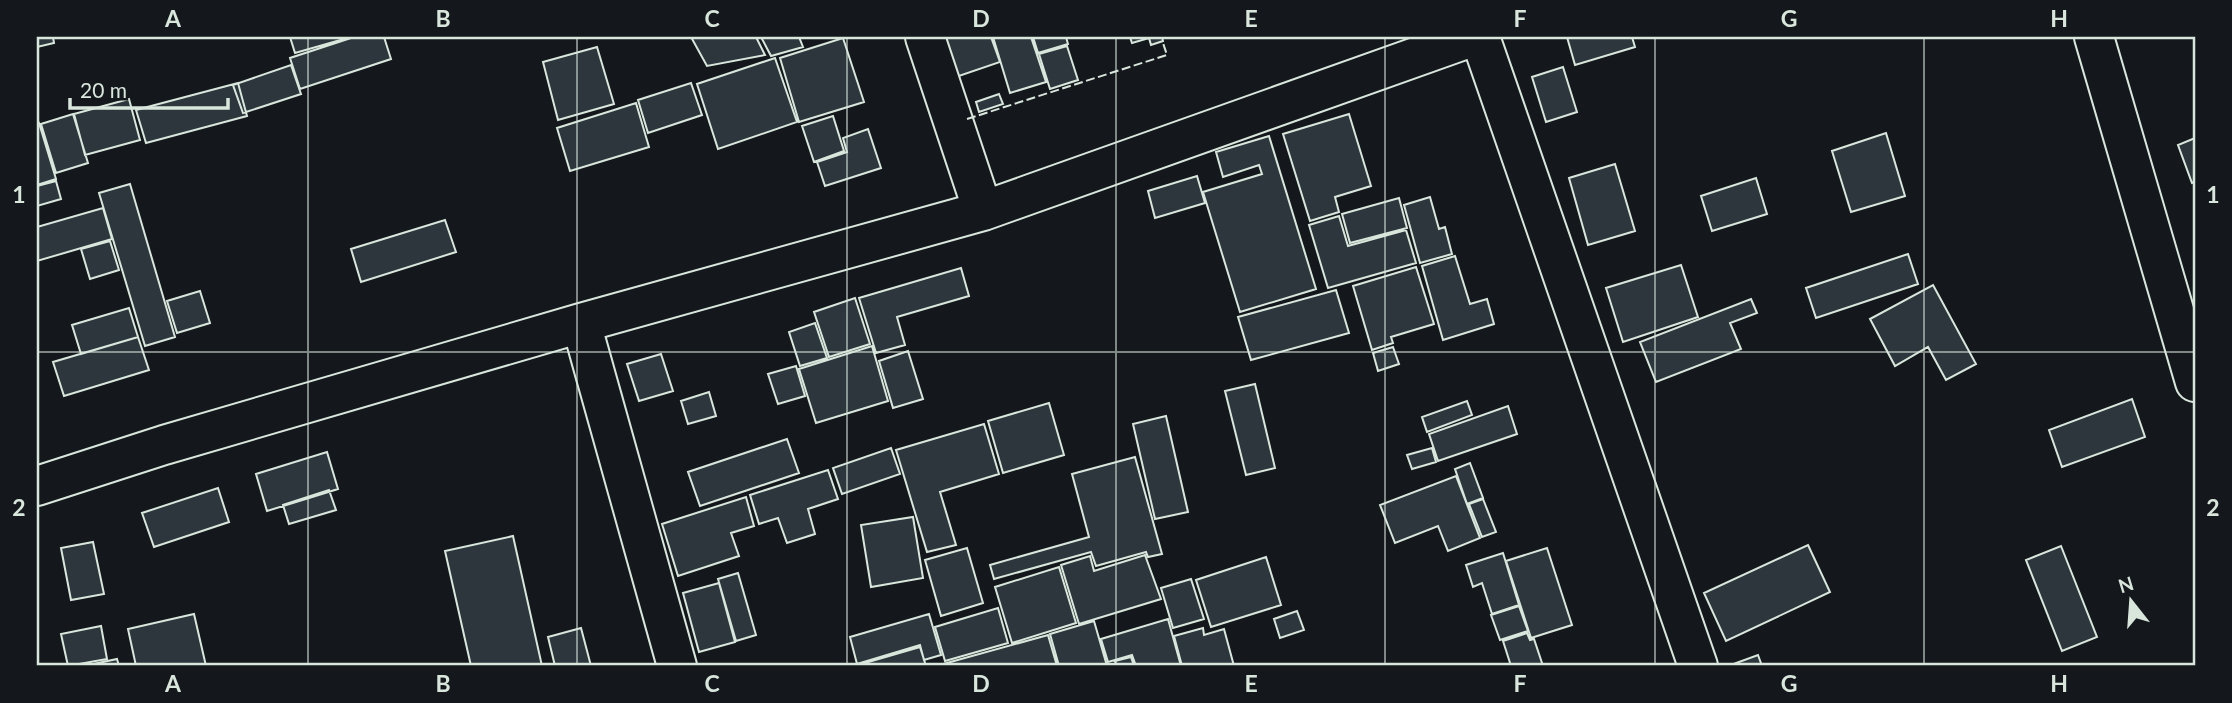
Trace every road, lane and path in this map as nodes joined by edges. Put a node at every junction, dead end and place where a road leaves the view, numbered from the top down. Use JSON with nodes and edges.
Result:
{"nodes":[{"id":1,"x":925,"y":37,"type":"edge"},
{"id":2,"x":1472,"y":37,"type":"edge"},
{"id":3,"x":1479,"y":37,"type":"edge"},
{"id":4,"x":2094,"y":37,"type":"edge"},
{"id":5,"x":983,"y":211,"type":"junction"},
{"id":6,"x":581,"y":323,"type":"junction"},
{"id":7,"x":2195,"y":382,"type":"edge"},
{"id":8,"x":37,"y":486,"type":"edge"},
{"id":9,"x":677,"y":666,"type":"edge"},
{"id":10,"x":1698,"y":666,"type":"edge"}],
"edges":[{"from":1,"to":5,"type":"street"},
{"from":2,"to":5,"type":"street"},
{"from":3,"to":10,"type":"street"},
{"from":4,"to":7,"type":"street"},
{"from":5,"to":6,"type":"street"},
{"from":6,"to":8,"type":"street"},
{"from":6,"to":9,"type":"street"}]}
